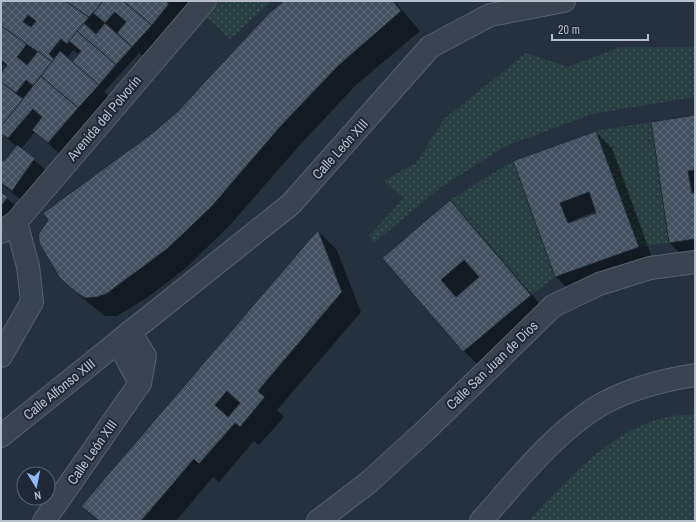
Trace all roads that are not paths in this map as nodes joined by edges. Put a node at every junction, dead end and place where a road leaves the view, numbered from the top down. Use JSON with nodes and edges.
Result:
{"nodes":[{"id":1,"x":205,"y":1,"type":"edge"},
{"id":2,"x":564,"y":1,"type":"edge"},
{"id":3,"x":8,"y":227,"type":"edge"},
{"id":4,"x":695,"y":262,"type":"edge"},
{"id":5,"x":124,"y":337,"type":"junction"},
{"id":6,"x":1,"y":356,"type":"edge"},
{"id":7,"x":695,"y":375,"type":"edge"},
{"id":8,"x":1,"y":436,"type":"edge"},
{"id":9,"x":44,"y":521,"type":"edge"},
{"id":10,"x":318,"y":521,"type":"edge"},
{"id":11,"x":481,"y":521,"type":"edge"}],
"edges":[{"from":1,"to":3,"type":"street","name":"Avenida del Polvorín"},
{"from":2,"to":5,"type":"street","name":"Calle León XIII"},
{"from":3,"to":6,"type":"street"},
{"from":4,"to":10,"type":"street","name":"Calle San Juan de Dios"},
{"from":5,"to":8,"type":"street","name":"Calle Alfonso XIII"},
{"from":5,"to":9,"type":"street","name":"Calle León XIII"},
{"from":7,"to":11,"type":"street"}]}
